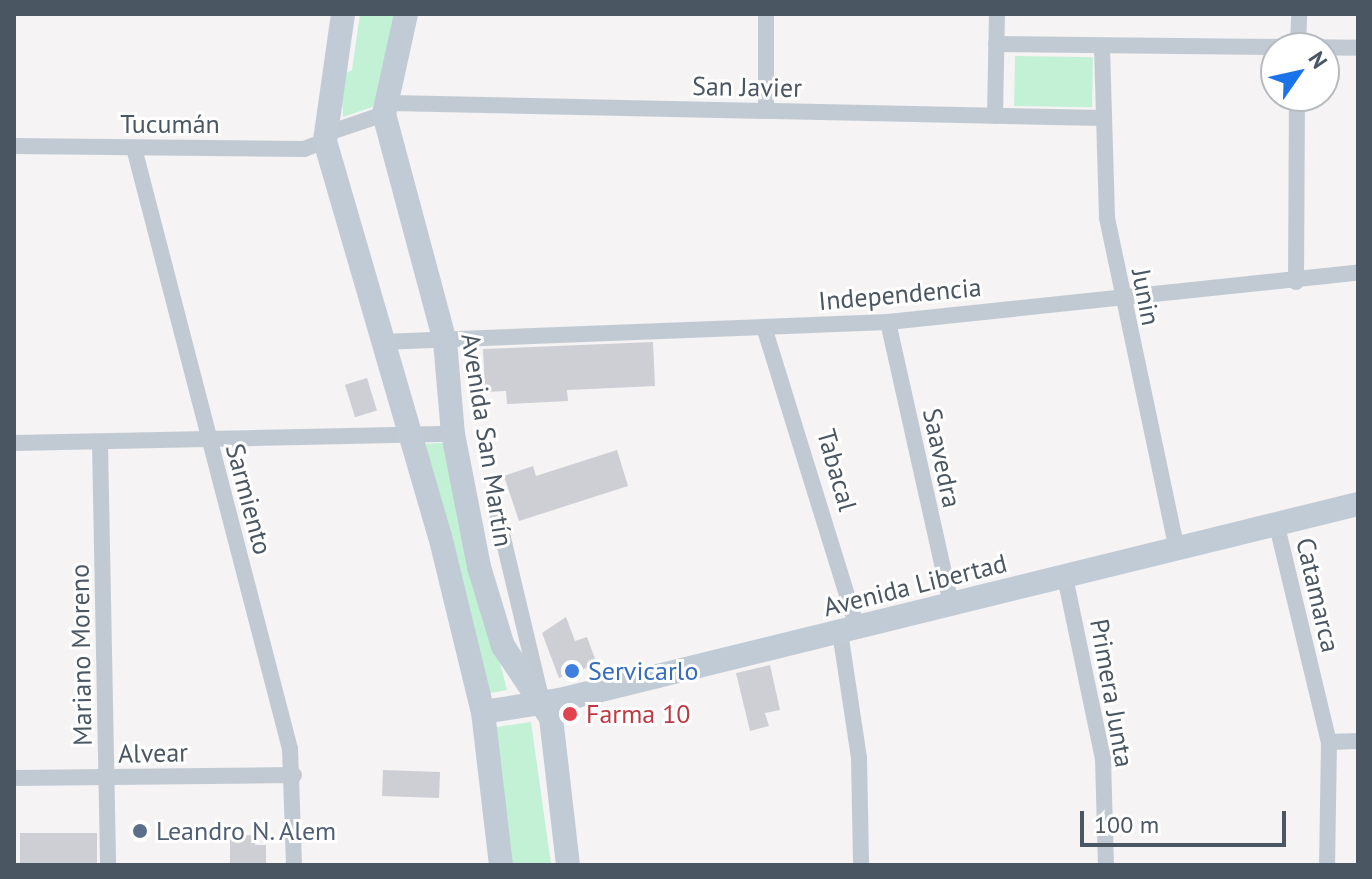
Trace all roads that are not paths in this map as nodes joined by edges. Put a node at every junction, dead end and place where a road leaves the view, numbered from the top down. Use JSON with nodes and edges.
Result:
{"nodes":[{"id":1,"x":343,"y":14,"type":"edge"},
{"id":2,"x":406,"y":14,"type":"edge"},
{"id":3,"x":766,"y":14,"type":"edge"},
{"id":4,"x":997,"y":14,"type":"edge"},
{"id":5,"x":996,"y":44,"type":"junction"},
{"id":6,"x":1260,"y":47,"type":"edge"},
{"id":7,"x":1102,"y":48,"type":"junction"},
{"id":8,"x":387,"y":109,"type":"junction"},
{"id":9,"x":766,"y":111,"type":"junction"},
{"id":10,"x":1297,"y":112,"type":"edge"},
{"id":11,"x":995,"y":116,"type":"junction"},
{"id":12,"x":1103,"y":118,"type":"junction"},
{"id":13,"x":325,"y":137,"type":"junction"},
{"id":14,"x":14,"y":146,"type":"edge"},
{"id":15,"x":134,"y":148,"type":"junction"},
{"id":16,"x":1358,"y":273,"type":"edge"},
{"id":17,"x":1296,"y":282,"type":"junction"},
{"id":18,"x":1120,"y":296,"type":"junction"},
{"id":19,"x":888,"y":322,"type":"junction"},
{"id":20,"x":764,"y":327,"type":"junction"},
{"id":21,"x":445,"y":341,"type":"junction"},
{"id":22,"x":381,"y":342,"type":"junction"},
{"id":23,"x":453,"y":434,"type":"junction"},
{"id":24,"x":416,"y":438,"type":"junction"},
{"id":25,"x":208,"y":442,"type":"junction"},
{"id":26,"x":14,"y":443,"type":"edge"},
{"id":27,"x":100,"y":443,"type":"junction"},
{"id":28,"x":493,"y":496,"type":"dead end"},
{"id":29,"x":1358,"y":504,"type":"edge"},
{"id":30,"x":1277,"y":526,"type":"junction"},
{"id":31,"x":1177,"y":550,"type":"junction"},
{"id":32,"x":1065,"y":577,"type":"junction"},
{"id":33,"x":951,"y":605,"type":"junction"},
{"id":34,"x":848,"y":630,"type":"junction"},
{"id":35,"x":542,"y":702,"type":"junction"},
{"id":36,"x":483,"y":712,"type":"junction"},
{"id":37,"x":1358,"y":741,"type":"edge"},
{"id":38,"x":1329,"y":742,"type":"junction"},
{"id":39,"x":294,"y":775,"type":"junction"},
{"id":40,"x":14,"y":778,"type":"edge"},
{"id":41,"x":108,"y":778,"type":"junction"},
{"id":42,"x":108,"y":865,"type":"edge"},
{"id":43,"x":294,"y":865,"type":"edge"},
{"id":44,"x":501,"y":865,"type":"edge"},
{"id":45,"x":568,"y":865,"type":"edge"},
{"id":46,"x":861,"y":865,"type":"edge"},
{"id":47,"x":1106,"y":865,"type":"edge"},
{"id":48,"x":1327,"y":865,"type":"edge"}],
"edges":[{"from":1,"to":13,"type":"main road"},
{"from":2,"to":8,"type":"main road","name":"Avenida San Martín"},
{"from":3,"to":9,"type":"street"},
{"from":4,"to":5,"type":"street"},
{"from":5,"to":7,"type":"street"},
{"from":5,"to":11,"type":"street"},
{"from":6,"to":7,"type":"street"},
{"from":7,"to":12,"type":"street","name":"Junin"},
{"from":8,"to":9,"type":"street","name":"San Javier"},
{"from":8,"to":13,"type":"street","name":"San Javier"},
{"from":8,"to":21,"type":"main road","name":"Avenida San Martín"},
{"from":9,"to":11,"type":"street","name":"San Javier"},
{"from":10,"to":17,"type":"street"},
{"from":11,"to":12,"type":"street","name":"San Javier"},
{"from":12,"to":18,"type":"street","name":"Junin"},
{"from":13,"to":15,"type":"street","name":"Tucumán"},
{"from":13,"to":22,"type":"main road"},
{"from":14,"to":15,"type":"street","name":"Tucumán"},
{"from":15,"to":25,"type":"street","name":"Sarmiento"},
{"from":16,"to":17,"type":"street","name":"Independencia"},
{"from":17,"to":18,"type":"street","name":"Independencia"},
{"from":18,"to":19,"type":"street","name":"Independencia"},
{"from":18,"to":31,"type":"street","name":"Junin"},
{"from":19,"to":20,"type":"street","name":"Independencia"},
{"from":19,"to":33,"type":"street","name":"Saavedra"},
{"from":20,"to":21,"type":"street","name":"Independencia"},
{"from":20,"to":34,"type":"street","name":"Tabacal"},
{"from":21,"to":22,"type":"street","name":"Independencia"},
{"from":21,"to":23,"type":"main road","name":"Avenida San Martín"},
{"from":22,"to":24,"type":"main road"},
{"from":23,"to":24,"type":"street"},
{"from":23,"to":35,"type":"main road","name":"Avenida San Martín"},
{"from":24,"to":25,"type":"street"},
{"from":24,"to":36,"type":"main road"},
{"from":25,"to":27,"type":"street"},
{"from":25,"to":39,"type":"street","name":"Sarmiento"},
{"from":26,"to":27,"type":"street"},
{"from":27,"to":41,"type":"street","name":"Mariano Moreno"},
{"from":28,"to":35,"type":"street"},
{"from":29,"to":30,"type":"main road","name":"Avenida Libertad"},
{"from":30,"to":31,"type":"main road","name":"Avenida Libertad"},
{"from":30,"to":38,"type":"street","name":"Catamarca"},
{"from":31,"to":32,"type":"main road","name":"Avenida Libertad"},
{"from":32,"to":33,"type":"main road","name":"Avenida Libertad"},
{"from":32,"to":47,"type":"street","name":"Primera Junta"},
{"from":33,"to":34,"type":"main road","name":"Avenida Libertad"},
{"from":34,"to":35,"type":"main road","name":"Avenida Libertad"},
{"from":34,"to":46,"type":"street"},
{"from":35,"to":36,"type":"main road","name":"Avenida Libertad"},
{"from":35,"to":45,"type":"main road","name":"Avenida San Martín"},
{"from":36,"to":44,"type":"main road"},
{"from":37,"to":38,"type":"street"},
{"from":38,"to":48,"type":"street","name":"Catamarca"},
{"from":39,"to":41,"type":"street","name":"Alvear"},
{"from":39,"to":43,"type":"street","name":"Sarmiento"},
{"from":40,"to":41,"type":"street","name":"Alvear"},
{"from":41,"to":42,"type":"street","name":"Mariano Moreno"}]}
